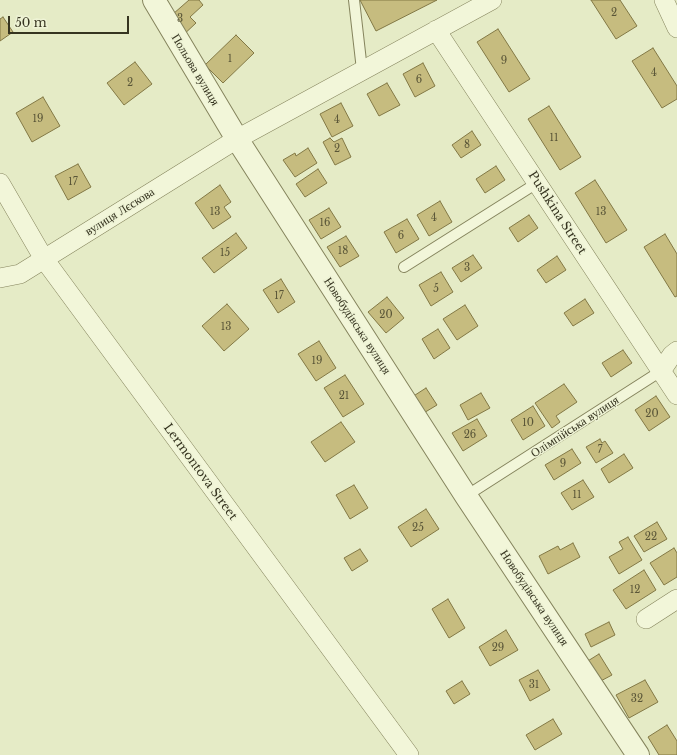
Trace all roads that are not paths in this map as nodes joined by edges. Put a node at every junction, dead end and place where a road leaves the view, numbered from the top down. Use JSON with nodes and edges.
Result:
{"nodes":[{"id":1,"x":154,"y":0,"type":"edge"},
{"id":2,"x":354,"y":0,"type":"edge"},
{"id":3,"x":492,"y":0,"type":"edge"},
{"id":4,"x":664,"y":0,"type":"edge"},
{"id":5,"x":677,"y":28,"type":"edge"},
{"id":6,"x":436,"y":30,"type":"junction"},
{"id":7,"x":362,"y":70,"type":"junction"},
{"id":8,"x":237,"y":139,"type":"junction"},
{"id":9,"x":0,"y":183,"type":"edge"},
{"id":10,"x":537,"y":183,"type":"junction"},
{"id":11,"x":44,"y":259,"type":"junction"},
{"id":12,"x":404,"y":267,"type":"dead end"},
{"id":13,"x":0,"y":278,"type":"edge"},
{"id":14,"x":677,"y":351,"type":"edge"},
{"id":15,"x":661,"y":372,"type":"junction"},
{"id":16,"x":677,"y":395,"type":"edge"},
{"id":17,"x":466,"y":496,"type":"junction"},
{"id":18,"x":677,"y":599,"type":"edge"},
{"id":19,"x":646,"y":619,"type":"dead end"},
{"id":20,"x":409,"y":755,"type":"edge"},
{"id":21,"x":638,"y":755,"type":"edge"}],
"edges":[{"from":1,"to":8,"type":"street","name":"Польова вулиця"},
{"from":2,"to":7,"type":"lane"},
{"from":3,"to":6,"type":"street"},
{"from":4,"to":5,"type":"street"},
{"from":6,"to":7,"type":"street"},
{"from":6,"to":10,"type":"street","name":"Pushkina Street"},
{"from":7,"to":8,"type":"street"},
{"from":8,"to":11,"type":"street","name":"вулиця Лєскова"},
{"from":8,"to":17,"type":"street","name":"Новобудівська вулиця"},
{"from":9,"to":11,"type":"street","name":"Lermontova Street"},
{"from":10,"to":12,"type":"lane"},
{"from":10,"to":15,"type":"street","name":"Pushkina Street"},
{"from":11,"to":13,"type":"street","name":"вулиця Лєскова"},
{"from":11,"to":20,"type":"street","name":"Lermontova Street"},
{"from":14,"to":15,"type":"street","name":"Олімпійська вулиця"},
{"from":15,"to":16,"type":"street","name":"Pushkina Street"},
{"from":15,"to":17,"type":"lane","name":"Олімпійська вулиця"},
{"from":17,"to":21,"type":"street","name":"Новобудівська вулиця"},
{"from":18,"to":19,"type":"street"}]}
